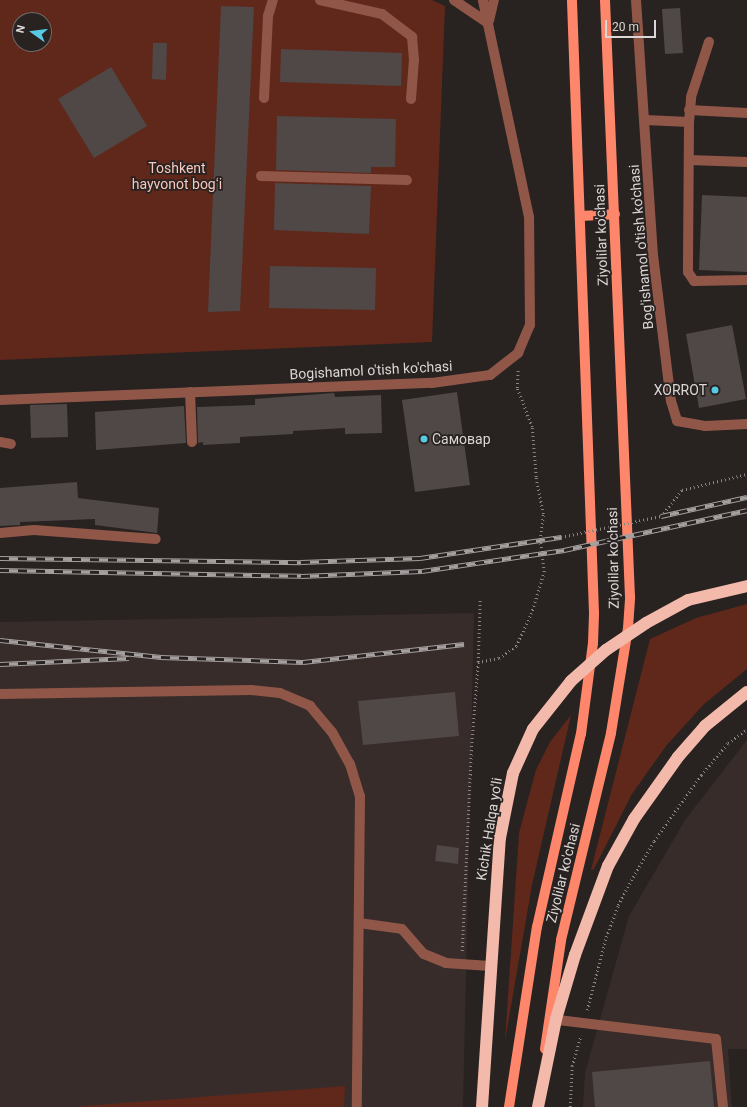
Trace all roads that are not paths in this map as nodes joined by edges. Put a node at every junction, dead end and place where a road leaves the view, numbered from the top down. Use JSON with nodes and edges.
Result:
{"nodes":[{"id":1,"x":273,"y":0,"type":"edge"},
{"id":2,"x":320,"y":0,"type":"edge"},
{"id":3,"x":454,"y":0,"type":"edge"},
{"id":4,"x":483,"y":0,"type":"edge"},
{"id":5,"x":494,"y":0,"type":"edge"},
{"id":6,"x":572,"y":0,"type":"edge"},
{"id":7,"x":604,"y":0,"type":"edge"},
{"id":8,"x":636,"y":0,"type":"edge"},
{"id":9,"x":488,"y":23,"type":"junction"},
{"id":10,"x":708,"y":42,"type":"dead end"},
{"id":11,"x":264,"y":98,"type":"dead end"},
{"id":12,"x":411,"y":99,"type":"dead end"},
{"id":13,"x":688,"y":110,"type":"junction"},
{"id":14,"x":747,"y":113,"type":"edge"},
{"id":15,"x":645,"y":120,"type":"junction"},
{"id":16,"x":689,"y":122,"type":"junction"},
{"id":17,"x":689,"y":160,"type":"junction"},
{"id":18,"x":747,"y":162,"type":"edge"},
{"id":19,"x":261,"y":176,"type":"dead end"},
{"id":20,"x":407,"y":180,"type":"dead end"},
{"id":21,"x":615,"y":214,"type":"junction"},
{"id":22,"x":580,"y":216,"type":"junction"},
{"id":23,"x":747,"y":280,"type":"edge"},
{"id":24,"x":190,"y":392,"type":"junction"},
{"id":25,"x":0,"y":400,"type":"edge"},
{"id":26,"x":747,"y":424,"type":"edge"},
{"id":27,"x":0,"y":442,"type":"edge"},
{"id":28,"x":192,"y":442,"type":"dead end"},
{"id":29,"x":11,"y":444,"type":"dead end"},
{"id":30,"x":0,"y":533,"type":"edge"},
{"id":31,"x":156,"y":539,"type":"dead end"},
{"id":32,"x":747,"y":586,"type":"edge"},
{"id":33,"x":747,"y":692,"type":"edge"},
{"id":34,"x":0,"y":694,"type":"edge"},
{"id":35,"x":359,"y":923,"type":"junction"},
{"id":36,"x":490,"y":966,"type":"junction"},
{"id":37,"x":552,"y":1019,"type":"junction"},
{"id":38,"x":357,"y":1107,"type":"edge"},
{"id":39,"x":482,"y":1107,"type":"edge"},
{"id":40,"x":509,"y":1107,"type":"edge"},
{"id":41,"x":538,"y":1107,"type":"edge"},
{"id":42,"x":722,"y":1107,"type":"edge"}],
"edges":[{"from":1,"to":11,"type":"street"},
{"from":2,"to":12,"type":"street"},
{"from":3,"to":9,"type":"street"},
{"from":4,"to":9,"type":"street","name":"Bogishamol o'tish ko'chasi"},
{"from":5,"to":9,"type":"street","name":"Bogishamol o'tish ko'chasi"},
{"from":6,"to":22,"type":"main road","name":"Ziyolilar ko'chasi"},
{"from":7,"to":21,"type":"main road","name":"Ziyolilar ko'chasi"},
{"from":8,"to":15,"type":"street","name":"Bog'ishamol o'tish ko'chasi"},
{"from":9,"to":24,"type":"street","name":"Bogishamol o'tish ko'chasi"},
{"from":10,"to":13,"type":"street"},
{"from":13,"to":14,"type":"street"},
{"from":13,"to":16,"type":"street"},
{"from":15,"to":16,"type":"street"},
{"from":15,"to":26,"type":"street","name":"Bog'ishamol o'tish ko'chasi"},
{"from":16,"to":17,"type":"street"},
{"from":17,"to":18,"type":"street"},
{"from":17,"to":23,"type":"street"},
{"from":19,"to":20,"type":"street"},
{"from":21,"to":22,"type":"main road"},
{"from":21,"to":37,"type":"main road","name":"Ziyolilar ko'chasi"},
{"from":22,"to":40,"type":"main road","name":"Ziyolilar ko'chasi"},
{"from":24,"to":25,"type":"street","name":"Bogishamol o'tish ko'chasi"},
{"from":24,"to":28,"type":"street"},
{"from":27,"to":29,"type":"street"},
{"from":30,"to":31,"type":"street"},
{"from":32,"to":36,"type":"highway","name":"Kichik Halqa yo'li","bridge":true},
{"from":33,"to":37,"type":"highway"},
{"from":34,"to":35,"type":"street"},
{"from":35,"to":36,"type":"street"},
{"from":35,"to":38,"type":"street"},
{"from":36,"to":39,"type":"highway","name":"Kichik Halqa yo'li"},
{"from":37,"to":41,"type":"highway"},
{"from":37,"to":42,"type":"street"}]}
